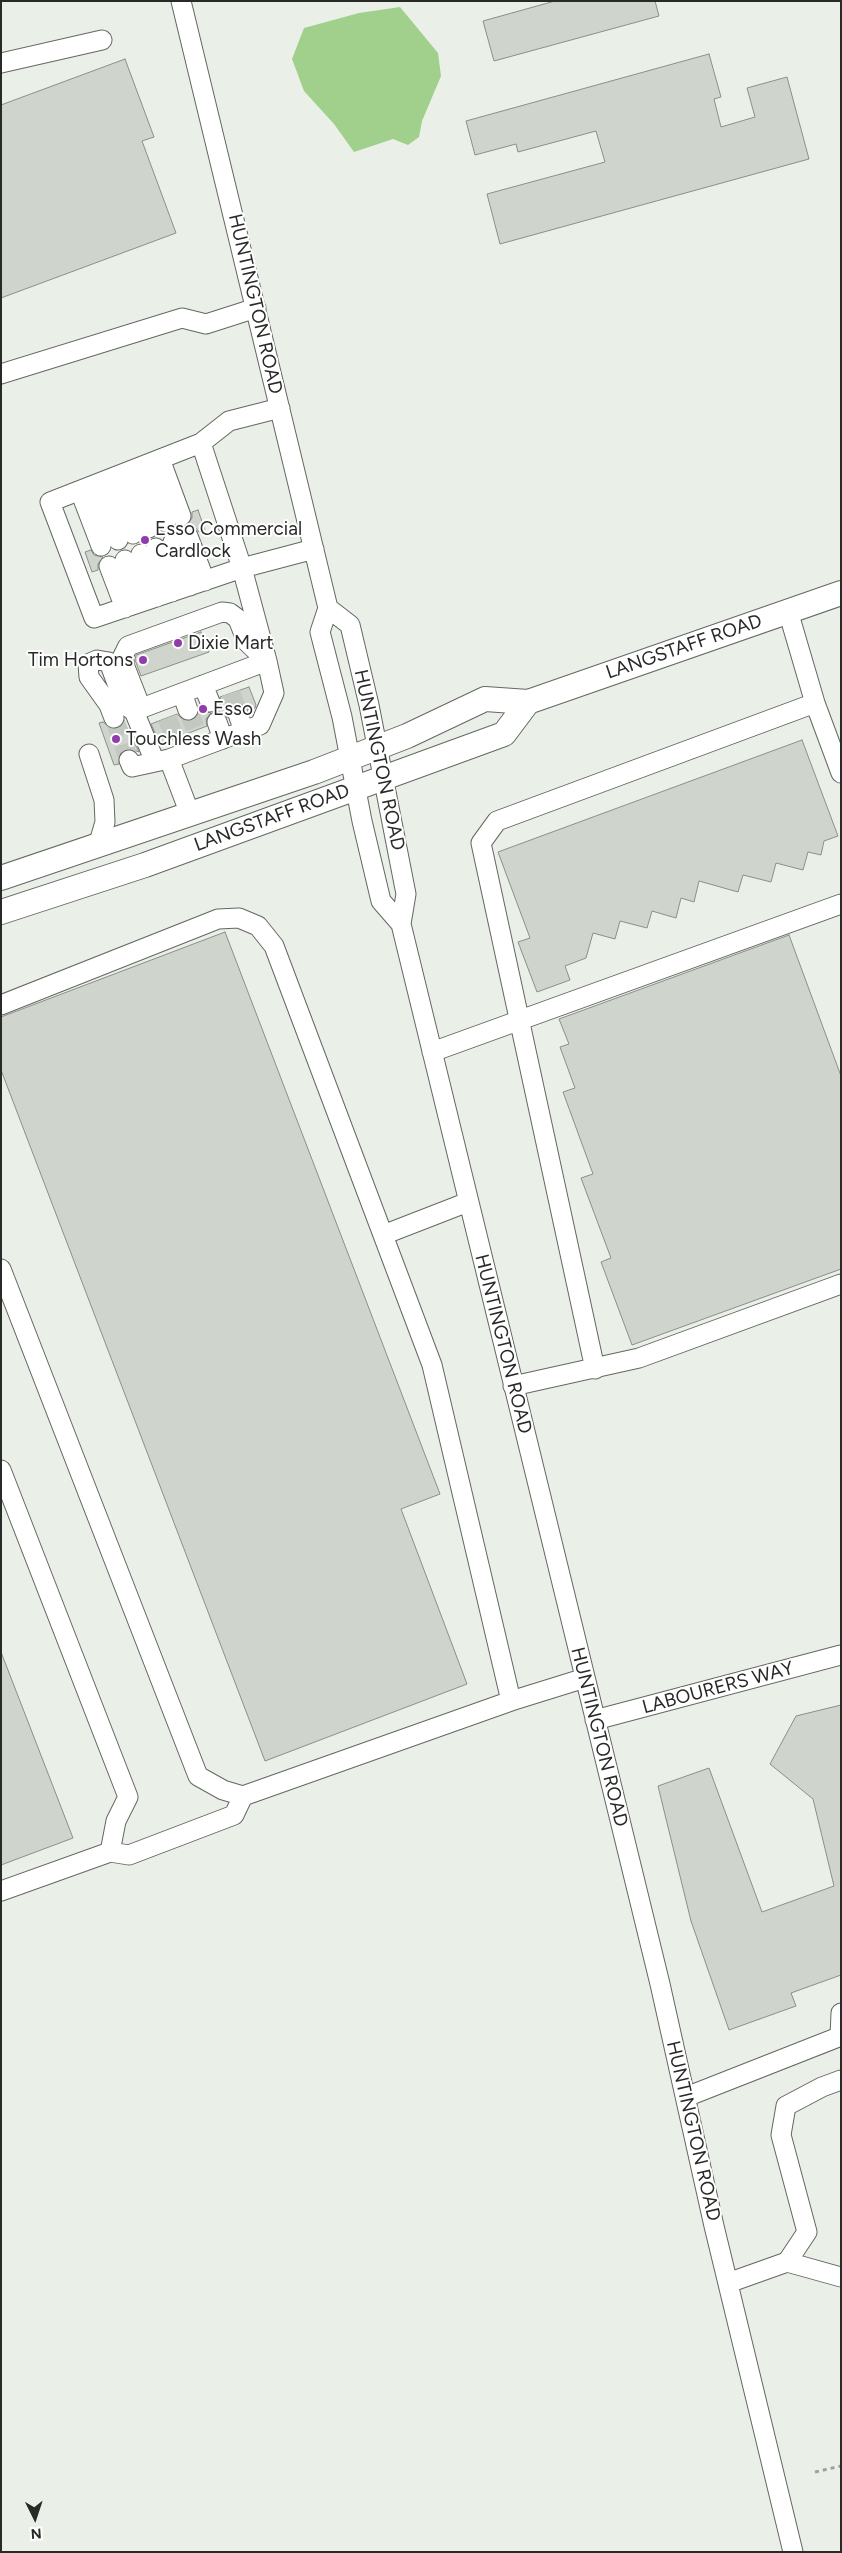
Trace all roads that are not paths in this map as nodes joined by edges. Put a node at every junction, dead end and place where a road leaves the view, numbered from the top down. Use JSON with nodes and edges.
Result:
{"nodes":[{"id":1,"x":181,"y":1,"type":"edge"},
{"id":2,"x":102,"y":40,"type":"dead end"},
{"id":3,"x":1,"y":63,"type":"edge"},
{"id":4,"x":256,"y":308,"type":"junction"},
{"id":5,"x":1,"y":374,"type":"edge"},
{"id":6,"x":280,"y":408,"type":"junction"},
{"id":7,"x":201,"y":443,"type":"junction"},
{"id":8,"x":120,"y":475,"type":"junction"},
{"id":9,"x":141,"y":531,"type":"junction"},
{"id":10,"x":314,"y":549,"type":"junction"},
{"id":11,"x":149,"y":551,"type":"junction"},
{"id":12,"x":242,"y":568,"type":"junction"},
{"id":13,"x":841,"y":593,"type":"edge"},
{"id":14,"x":165,"y":594,"type":"junction"},
{"id":15,"x":328,"y":608,"type":"junction"},
{"id":16,"x":788,"y":611,"type":"junction"},
{"id":17,"x":267,"y":661,"type":"junction"},
{"id":18,"x":528,"y":702,"type":"junction"},
{"id":19,"x":815,"y":704,"type":"junction"},
{"id":20,"x":138,"y":709,"type":"junction"},
{"id":21,"x":114,"y":718,"type":"tunnel mouth"},
{"id":22,"x":378,"y":748,"type":"junction"},
{"id":23,"x":170,"y":753,"type":"junction"},
{"id":24,"x":88,"y":754,"type":"dead end"},
{"id":25,"x":350,"y":757,"type":"junction"},
{"id":26,"x":129,"y":760,"type":"dead end"},
{"id":27,"x":841,"y":773,"type":"edge"},
{"id":28,"x":383,"y":778,"type":"junction"},
{"id":29,"x":356,"y":788,"type":"junction"},
{"id":30,"x":190,"y":814,"type":"junction"},
{"id":31,"x":98,"y":846,"type":"junction"},
{"id":32,"x":1,"y":878,"type":"edge"},
{"id":33,"x":841,"y":904,"type":"edge"},
{"id":34,"x":1,"y":912,"type":"edge"},
{"id":35,"x":401,"y":924,"type":"junction"},
{"id":36,"x":1,"y":1005,"type":"edge"},
{"id":37,"x":519,"y":1021,"type":"junction"},
{"id":38,"x":432,"y":1052,"type":"junction"},
{"id":39,"x":468,"y":1202,"type":"junction"},
{"id":40,"x":383,"y":1234,"type":"junction"},
{"id":41,"x":1,"y":1269,"type":"edge"},
{"id":42,"x":841,"y":1284,"type":"edge"},
{"id":43,"x":595,"y":1369,"type":"junction"},
{"id":44,"x":513,"y":1386,"type":"junction"},
{"id":45,"x":1,"y":1470,"type":"edge"},
{"id":46,"x":841,"y":1655,"type":"edge"},
{"id":47,"x":585,"y":1678,"type":"junction"},
{"id":48,"x":511,"y":1701,"type":"junction"},
{"id":49,"x":595,"y":1720,"type":"junction"},
{"id":50,"x":243,"y":1796,"type":"junction"},
{"id":51,"x":110,"y":1852,"type":"junction"},
{"id":52,"x":1,"y":1891,"type":"edge"},
{"id":53,"x":841,"y":2013,"type":"edge"},
{"id":54,"x":840,"y":2036,"type":"edge"},
{"id":55,"x":841,"y":2080,"type":"edge"},
{"id":56,"x":686,"y":2097,"type":"junction"},
{"id":57,"x":787,"y":2262,"type":"junction"},
{"id":58,"x":841,"y":2277,"type":"edge"},
{"id":59,"x":728,"y":2283,"type":"junction"},
{"id":60,"x":793,"y":2552,"type":"edge"}],
"edges":[{"from":1,"to":4,"type":"street","name":"HUNTINGTON ROAD"},
{"from":2,"to":3,"type":"street"},
{"from":4,"to":5,"type":"street"},
{"from":4,"to":6,"type":"street","name":"HUNTINGTON ROAD"},
{"from":6,"to":7,"type":"street"},
{"from":6,"to":10,"type":"street","name":"HUNTINGTON ROAD"},
{"from":7,"to":8,"type":"street"},
{"from":7,"to":12,"type":"street"},
{"from":8,"to":9,"type":"street"},
{"from":8,"to":9,"type":"street"},
{"from":8,"to":9,"type":"street"},
{"from":8,"to":14,"type":"street"},
{"from":10,"to":12,"type":"street"},
{"from":10,"to":15,"type":"street","name":"HUNTINGTON ROAD"},
{"from":11,"to":14,"type":"street"},
{"from":11,"to":14,"type":"street"},
{"from":11,"to":14,"type":"street"},
{"from":12,"to":14,"type":"street"},
{"from":12,"to":17,"type":"street"},
{"from":13,"to":16,"type":"main road","name":"LANGSTAFF ROAD"},
{"from":15,"to":22,"type":"street","name":"HUNTINGTON ROAD"},
{"from":15,"to":25,"type":"street","name":"HUNTINGTON ROAD"},
{"from":16,"to":18,"type":"main road","name":"LANGSTAFF ROAD"},
{"from":16,"to":19,"type":"street"},
{"from":17,"to":20,"type":"street"},
{"from":17,"to":20,"type":"street"},
{"from":17,"to":23,"type":"street"},
{"from":18,"to":22,"type":"main road","name":"LANGSTAFF ROAD"},
{"from":18,"to":28,"type":"main road","name":"LANGSTAFF ROAD"},
{"from":19,"to":27,"type":"street"},
{"from":19,"to":37,"type":"street"},
{"from":20,"to":21,"type":"street"},
{"from":20,"to":23,"type":"street"},
{"from":22,"to":25,"type":"main road","name":"LANGSTAFF ROAD"},
{"from":22,"to":28,"type":"street","name":"HUNTINGTON ROAD"},
{"from":23,"to":26,"type":"street"},
{"from":23,"to":30,"type":"street"},
{"from":24,"to":31,"type":"street"},
{"from":25,"to":29,"type":"street","name":"HUNTINGTON ROAD"},
{"from":25,"to":30,"type":"main road","name":"LANGSTAFF ROAD"},
{"from":28,"to":29,"type":"main road","name":"LANGSTAFF ROAD"},
{"from":28,"to":35,"type":"street","name":"HUNTINGTON ROAD"},
{"from":29,"to":34,"type":"main road","name":"LANGSTAFF ROAD"},
{"from":29,"to":35,"type":"street","name":"HUNTINGTON ROAD"},
{"from":30,"to":31,"type":"main road","name":"LANGSTAFF ROAD"},
{"from":31,"to":32,"type":"main road","name":"LANGSTAFF ROAD"},
{"from":33,"to":37,"type":"street"},
{"from":35,"to":38,"type":"street","name":"HUNTINGTON ROAD"},
{"from":36,"to":40,"type":"street"},
{"from":37,"to":38,"type":"street"},
{"from":37,"to":43,"type":"street"},
{"from":38,"to":39,"type":"street","name":"HUNTINGTON ROAD"},
{"from":39,"to":40,"type":"street"},
{"from":39,"to":44,"type":"street","name":"HUNTINGTON ROAD"},
{"from":40,"to":48,"type":"street"},
{"from":41,"to":50,"type":"street"},
{"from":42,"to":43,"type":"street"},
{"from":43,"to":44,"type":"street"},
{"from":44,"to":47,"type":"street","name":"HUNTINGTON ROAD"},
{"from":45,"to":51,"type":"street"},
{"from":46,"to":49,"type":"street","name":"LABOURERS WAY"},
{"from":47,"to":48,"type":"street"},
{"from":47,"to":49,"type":"street","name":"HUNTINGTON ROAD"},
{"from":48,"to":50,"type":"street"},
{"from":49,"to":56,"type":"street","name":"HUNTINGTON ROAD"},
{"from":50,"to":51,"type":"street"},
{"from":51,"to":52,"type":"street"},
{"from":53,"to":54,"type":"street"},
{"from":54,"to":56,"type":"street"},
{"from":55,"to":57,"type":"street"},
{"from":56,"to":59,"type":"street","name":"HUNTINGTON ROAD"},
{"from":57,"to":58,"type":"street"},
{"from":57,"to":59,"type":"street"},
{"from":59,"to":60,"type":"street","name":"HUNTINGTON ROAD"}]}
